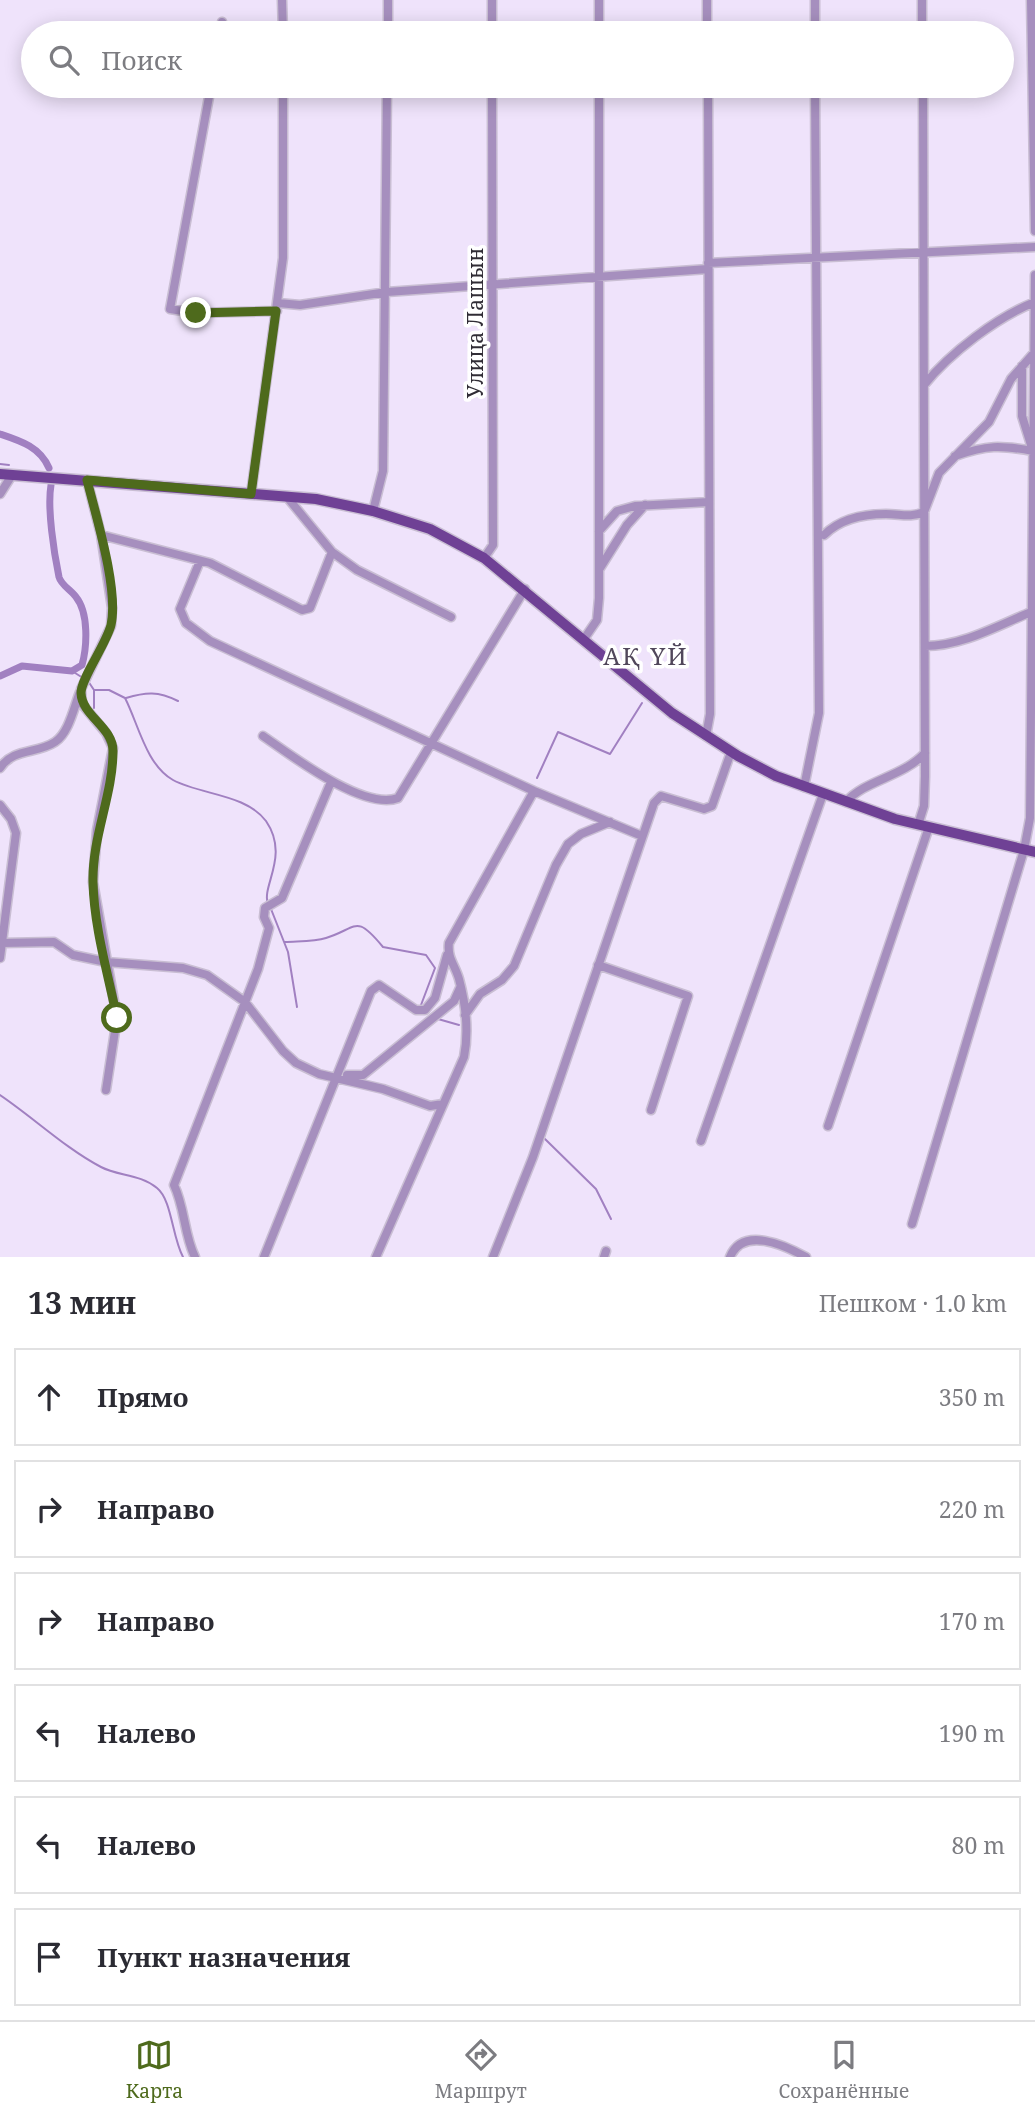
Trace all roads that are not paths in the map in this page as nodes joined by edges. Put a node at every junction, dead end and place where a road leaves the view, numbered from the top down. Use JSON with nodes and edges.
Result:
{"nodes":[{"id":1,"x":282,"y":0,"type":"edge"},
{"id":2,"x":388,"y":0,"type":"edge"},
{"id":3,"x":492,"y":0,"type":"edge"},
{"id":4,"x":599,"y":0,"type":"edge"},
{"id":5,"x":707,"y":0,"type":"edge"},
{"id":6,"x":815,"y":0,"type":"edge"},
{"id":7,"x":922,"y":0,"type":"edge"},
{"id":8,"x":1031,"y":0,"type":"edge"},
{"id":9,"x":283,"y":21,"type":"edge"},
{"id":10,"x":387,"y":21,"type":"edge"},
{"id":11,"x":492,"y":21,"type":"edge"},
{"id":12,"x":599,"y":21,"type":"edge"},
{"id":13,"x":708,"y":21,"type":"edge"},
{"id":14,"x":815,"y":21,"type":"edge"},
{"id":15,"x":922,"y":21,"type":"edge"},
{"id":16,"x":209,"y":98,"type":"edge"},
{"id":17,"x":283,"y":98,"type":"edge"},
{"id":18,"x":387,"y":98,"type":"edge"},
{"id":19,"x":492,"y":98,"type":"edge"},
{"id":20,"x":599,"y":98,"type":"edge"},
{"id":21,"x":708,"y":98,"type":"edge"},
{"id":22,"x":815,"y":98,"type":"edge"},
{"id":23,"x":922,"y":98,"type":"edge"},
{"id":24,"x":1035,"y":231,"type":"edge"},
{"id":25,"x":1035,"y":247,"type":"edge"},
{"id":26,"x":923,"y":252,"type":"junction"},
{"id":27,"x":815,"y":258,"type":"junction"},
{"id":28,"x":708,"y":266,"type":"junction"},
{"id":29,"x":1035,"y":275,"type":"edge"},
{"id":30,"x":599,"y":276,"type":"junction"},
{"id":31,"x":492,"y":283,"type":"junction"},
{"id":32,"x":1035,"y":285,"type":"edge"},
{"id":33,"x":387,"y":292,"type":"junction"},
{"id":34,"x":1034,"y":302,"type":"edge"},
{"id":35,"x":277,"y":307,"type":"junction"},
{"id":36,"x":1034,"y":353,"type":"edge"},
{"id":37,"x":1022,"y":366,"type":"junction"},
{"id":38,"x":924,"y":385,"type":"junction"},
{"id":39,"x":1033,"y":451,"type":"junction"},
{"id":40,"x":952,"y":457,"type":"junction"},
{"id":41,"x":939,"y":473,"type":"junction"},
{"id":42,"x":0,"y":474,"type":"edge"},
{"id":43,"x":12,"y":475,"type":"junction"},
{"id":44,"x":87,"y":480,"type":"junction"},
{"id":45,"x":924,"y":481,"type":"junction"},
{"id":46,"x":0,"y":494,"type":"edge"},
{"id":47,"x":251,"y":494,"type":"junction"},
{"id":48,"x":287,"y":497,"type":"junction"},
{"id":49,"x":709,"y":502,"type":"junction"},
{"id":50,"x":645,"y":505,"type":"junction"},
{"id":51,"x":373,"y":510,"type":"junction"},
{"id":52,"x":924,"y":512,"type":"junction"},
{"id":53,"x":1034,"y":527,"type":"edge"},
{"id":54,"x":599,"y":531,"type":"junction"},
{"id":55,"x":101,"y":535,"type":"junction"},
{"id":56,"x":824,"y":535,"type":"dead end"},
{"id":57,"x":332,"y":552,"type":"junction"},
{"id":58,"x":484,"y":558,"type":"junction"},
{"id":59,"x":200,"y":561,"type":"junction"},
{"id":60,"x":600,"y":569,"type":"junction"},
{"id":61,"x":524,"y":589,"type":"junction"},
{"id":62,"x":1033,"y":607,"type":"edge"},
{"id":63,"x":451,"y":617,"type":"dead end"},
{"id":64,"x":584,"y":639,"type":"junction"},
{"id":65,"x":925,"y":646,"type":"junction"},
{"id":66,"x":81,"y":689,"type":"junction"},
{"id":67,"x":1033,"y":707,"type":"edge"},
{"id":68,"x":263,"y":736,"type":"dead end"},
{"id":69,"x":706,"y":736,"type":"junction"},
{"id":70,"x":432,"y":742,"type":"junction"},
{"id":71,"x":730,"y":752,"type":"junction"},
{"id":72,"x":925,"y":753,"type":"junction"},
{"id":73,"x":0,"y":768,"type":"edge"},
{"id":74,"x":331,"y":782,"type":"junction"},
{"id":75,"x":804,"y":787,"type":"junction"},
{"id":76,"x":534,"y":791,"type":"junction"},
{"id":77,"x":823,"y":794,"type":"junction"},
{"id":78,"x":846,"y":802,"type":"junction"},
{"id":79,"x":0,"y":805,"type":"edge"},
{"id":80,"x":610,"y":822,"type":"junction"},
{"id":81,"x":918,"y":825,"type":"junction"},
{"id":82,"x":929,"y":827,"type":"junction"},
{"id":83,"x":642,"y":836,"type":"junction"},
{"id":84,"x":1024,"y":850,"type":"junction"},
{"id":85,"x":1035,"y":852,"type":"edge"},
{"id":86,"x":2,"y":943,"type":"junction"},
{"id":87,"x":447,"y":955,"type":"junction"},
{"id":88,"x":0,"y":958,"type":"edge"},
{"id":89,"x":106,"y":962,"type":"junction"},
{"id":90,"x":598,"y":965,"type":"junction"},
{"id":91,"x":461,"y":987,"type":"junction"},
{"id":92,"x":245,"y":1002,"type":"junction"},
{"id":93,"x":465,"y":1015,"type":"junction"},
{"id":94,"x":337,"y":1076,"type":"junction"},
{"id":95,"x":106,"y":1090,"type":"dead end"},
{"id":96,"x":443,"y":1104,"type":"junction"},
{"id":97,"x":652,"y":1110,"type":"dead end"},
{"id":98,"x":828,"y":1126,"type":"dead end"},
{"id":99,"x":701,"y":1140,"type":"dead end"},
{"id":100,"x":912,"y":1224,"type":"dead end"},
{"id":101,"x":195,"y":1257,"type":"edge"},
{"id":102,"x":264,"y":1257,"type":"edge"},
{"id":103,"x":376,"y":1257,"type":"edge"},
{"id":104,"x":494,"y":1257,"type":"edge"},
{"id":105,"x":730,"y":1257,"type":"edge"},
{"id":106,"x":806,"y":1257,"type":"edge"}],
"edges":[{"from":1,"to":9,"type":"street"},
{"from":2,"to":10,"type":"street"},
{"from":3,"to":11,"type":"street"},
{"from":4,"to":12,"type":"street"},
{"from":5,"to":13,"type":"street"},
{"from":6,"to":14,"type":"street"},
{"from":7,"to":15,"type":"street"},
{"from":8,"to":24,"type":"street"},
{"from":16,"to":35,"type":"street"},
{"from":17,"to":35,"type":"street"},
{"from":18,"to":33,"type":"street"},
{"from":19,"to":31,"type":"street","name":"Улица Лашын"},
{"from":20,"to":30,"type":"street"},
{"from":21,"to":28,"type":"street"},
{"from":22,"to":27,"type":"street"},
{"from":23,"to":26,"type":"street"},
{"from":25,"to":26,"type":"street"},
{"from":26,"to":27,"type":"street"},
{"from":26,"to":38,"type":"street"},
{"from":27,"to":28,"type":"street"},
{"from":27,"to":75,"type":"street"},
{"from":28,"to":30,"type":"street"},
{"from":28,"to":49,"type":"street"},
{"from":29,"to":32,"type":"street"},
{"from":30,"to":31,"type":"street"},
{"from":30,"to":54,"type":"street"},
{"from":31,"to":33,"type":"street"},
{"from":31,"to":58,"type":"street","name":"Улица Лашын"},
{"from":32,"to":34,"type":"street"},
{"from":33,"to":35,"type":"street"},
{"from":33,"to":51,"type":"street"},
{"from":34,"to":36,"type":"street"},
{"from":34,"to":38,"type":"street"},
{"from":35,"to":47,"type":"street"},
{"from":36,"to":37,"type":"street"},
{"from":36,"to":39,"type":"street"},
{"from":37,"to":39,"type":"street"},
{"from":37,"to":40,"type":"street"},
{"from":38,"to":45,"type":"street"},
{"from":39,"to":40,"type":"street"},
{"from":39,"to":53,"type":"street"},
{"from":40,"to":41,"type":"street"},
{"from":41,"to":45,"type":"street"},
{"from":41,"to":52,"type":"street"},
{"from":42,"to":43,"type":"main road"},
{"from":43,"to":44,"type":"main road"},
{"from":43,"to":46,"type":"street"},
{"from":44,"to":47,"type":"main road"},
{"from":44,"to":55,"type":"street"},
{"from":45,"to":52,"type":"street"},
{"from":47,"to":48,"type":"main road"},
{"from":48,"to":51,"type":"main road"},
{"from":48,"to":57,"type":"street"},
{"from":49,"to":50,"type":"street"},
{"from":49,"to":69,"type":"street"},
{"from":50,"to":54,"type":"street"},
{"from":50,"to":60,"type":"street"},
{"from":51,"to":58,"type":"main road"},
{"from":52,"to":56,"type":"street"},
{"from":52,"to":65,"type":"street"},
{"from":53,"to":62,"type":"street"},
{"from":54,"to":60,"type":"street"},
{"from":55,"to":59,"type":"street"},
{"from":55,"to":66,"type":"street"},
{"from":57,"to":59,"type":"street"},
{"from":57,"to":63,"type":"street"},
{"from":58,"to":61,"type":"main road"},
{"from":59,"to":70,"type":"street"},
{"from":60,"to":64,"type":"street"},
{"from":61,"to":64,"type":"main road"},
{"from":61,"to":70,"type":"street"},
{"from":62,"to":65,"type":"street"},
{"from":62,"to":67,"type":"street"},
{"from":64,"to":69,"type":"main road"},
{"from":65,"to":72,"type":"street"},
{"from":66,"to":73,"type":"street"},
{"from":66,"to":89,"type":"street"},
{"from":67,"to":84,"type":"street"},
{"from":68,"to":74,"type":"street"},
{"from":69,"to":71,"type":"main road"},
{"from":70,"to":74,"type":"street"},
{"from":70,"to":76,"type":"street"},
{"from":71,"to":75,"type":"main road"},
{"from":71,"to":83,"type":"street"},
{"from":72,"to":78,"type":"street"},
{"from":72,"to":81,"type":"street"},
{"from":74,"to":92,"type":"street"},
{"from":75,"to":77,"type":"main road"},
{"from":76,"to":80,"type":"street"},
{"from":76,"to":87,"type":"street"},
{"from":77,"to":78,"type":"main road"},
{"from":77,"to":99,"type":"street"},
{"from":78,"to":81,"type":"main road"},
{"from":79,"to":86,"type":"street"},
{"from":80,"to":83,"type":"street"},
{"from":80,"to":93,"type":"street"},
{"from":81,"to":82,"type":"main road"},
{"from":82,"to":84,"type":"main road"},
{"from":82,"to":98,"type":"street"},
{"from":83,"to":90,"type":"street"},
{"from":84,"to":85,"type":"main road"},
{"from":84,"to":100,"type":"street"},
{"from":86,"to":88,"type":"street"},
{"from":86,"to":89,"type":"street"},
{"from":87,"to":91,"type":"street"},
{"from":87,"to":94,"type":"street"},
{"from":89,"to":92,"type":"street"},
{"from":89,"to":95,"type":"street"},
{"from":90,"to":97,"type":"street"},
{"from":90,"to":104,"type":"street"},
{"from":91,"to":93,"type":"street"},
{"from":91,"to":94,"type":"street"},
{"from":92,"to":94,"type":"street"},
{"from":92,"to":101,"type":"street"},
{"from":93,"to":96,"type":"street"},
{"from":94,"to":96,"type":"street"},
{"from":94,"to":102,"type":"street"},
{"from":96,"to":103,"type":"street"},
{"from":105,"to":106,"type":"street"}]}
